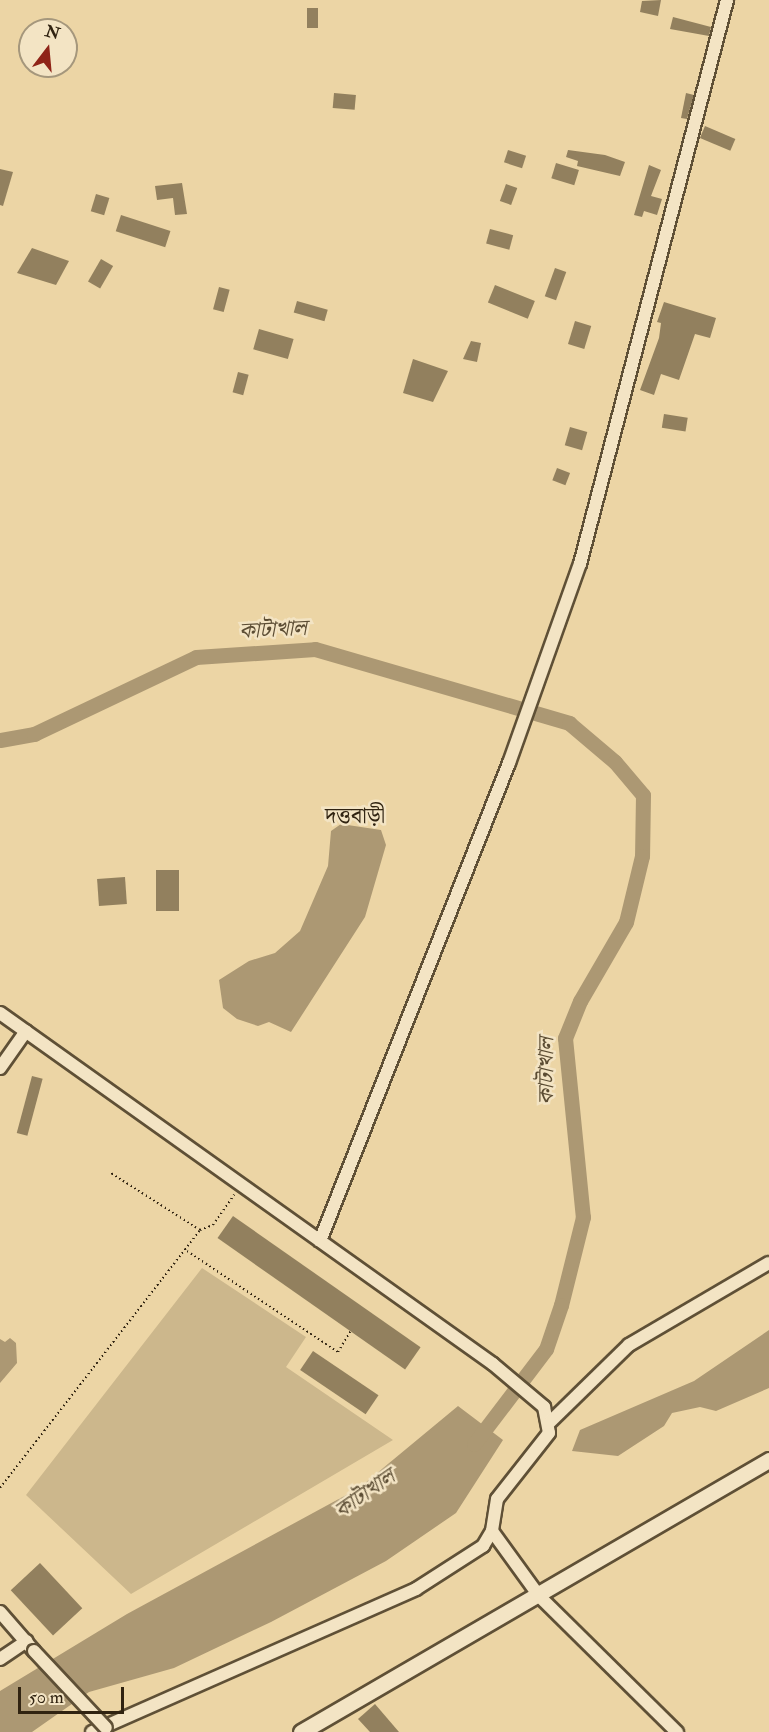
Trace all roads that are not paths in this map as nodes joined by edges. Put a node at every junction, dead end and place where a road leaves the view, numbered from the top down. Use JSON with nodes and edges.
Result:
{"nodes":[{"id":1,"x":727,"y":0,"type":"edge"},
{"id":2,"x":0,"y":1012,"type":"edge"},
{"id":3,"x":26,"y":1031,"type":"junction"},
{"id":4,"x":0,"y":1068,"type":"edge"},
{"id":5,"x":320,"y":1240,"type":"junction"},
{"id":6,"x":769,"y":1263,"type":"edge"},
{"id":7,"x":550,"y":1422,"type":"junction"},
{"id":8,"x":769,"y":1460,"type":"edge"},
{"id":9,"x":492,"y":1531,"type":"junction"},
{"id":10,"x":539,"y":1596,"type":"junction"},
{"id":11,"x":0,"y":1612,"type":"edge"},
{"id":12,"x":31,"y":1646,"type":"junction"},
{"id":13,"x":0,"y":1659,"type":"edge"},
{"id":14,"x":108,"y":1730,"type":"edge"},
{"id":15,"x":92,"y":1732,"type":"edge"},
{"id":16,"x":301,"y":1732,"type":"edge"},
{"id":17,"x":677,"y":1732,"type":"edge"}],
"edges":[{"from":1,"to":5,"type":"street"},
{"from":2,"to":3,"type":"street"},
{"from":3,"to":4,"type":"street"},
{"from":3,"to":5,"type":"street"},
{"from":5,"to":7,"type":"street"},
{"from":6,"to":7,"type":"street"},
{"from":7,"to":9,"type":"street"},
{"from":8,"to":10,"type":"street"},
{"from":9,"to":10,"type":"street"},
{"from":9,"to":15,"type":"street"},
{"from":10,"to":16,"type":"street"},
{"from":10,"to":17,"type":"street"},
{"from":11,"to":12,"type":"street"},
{"from":12,"to":13,"type":"street"},
{"from":12,"to":14,"type":"street","bridge":true}]}
